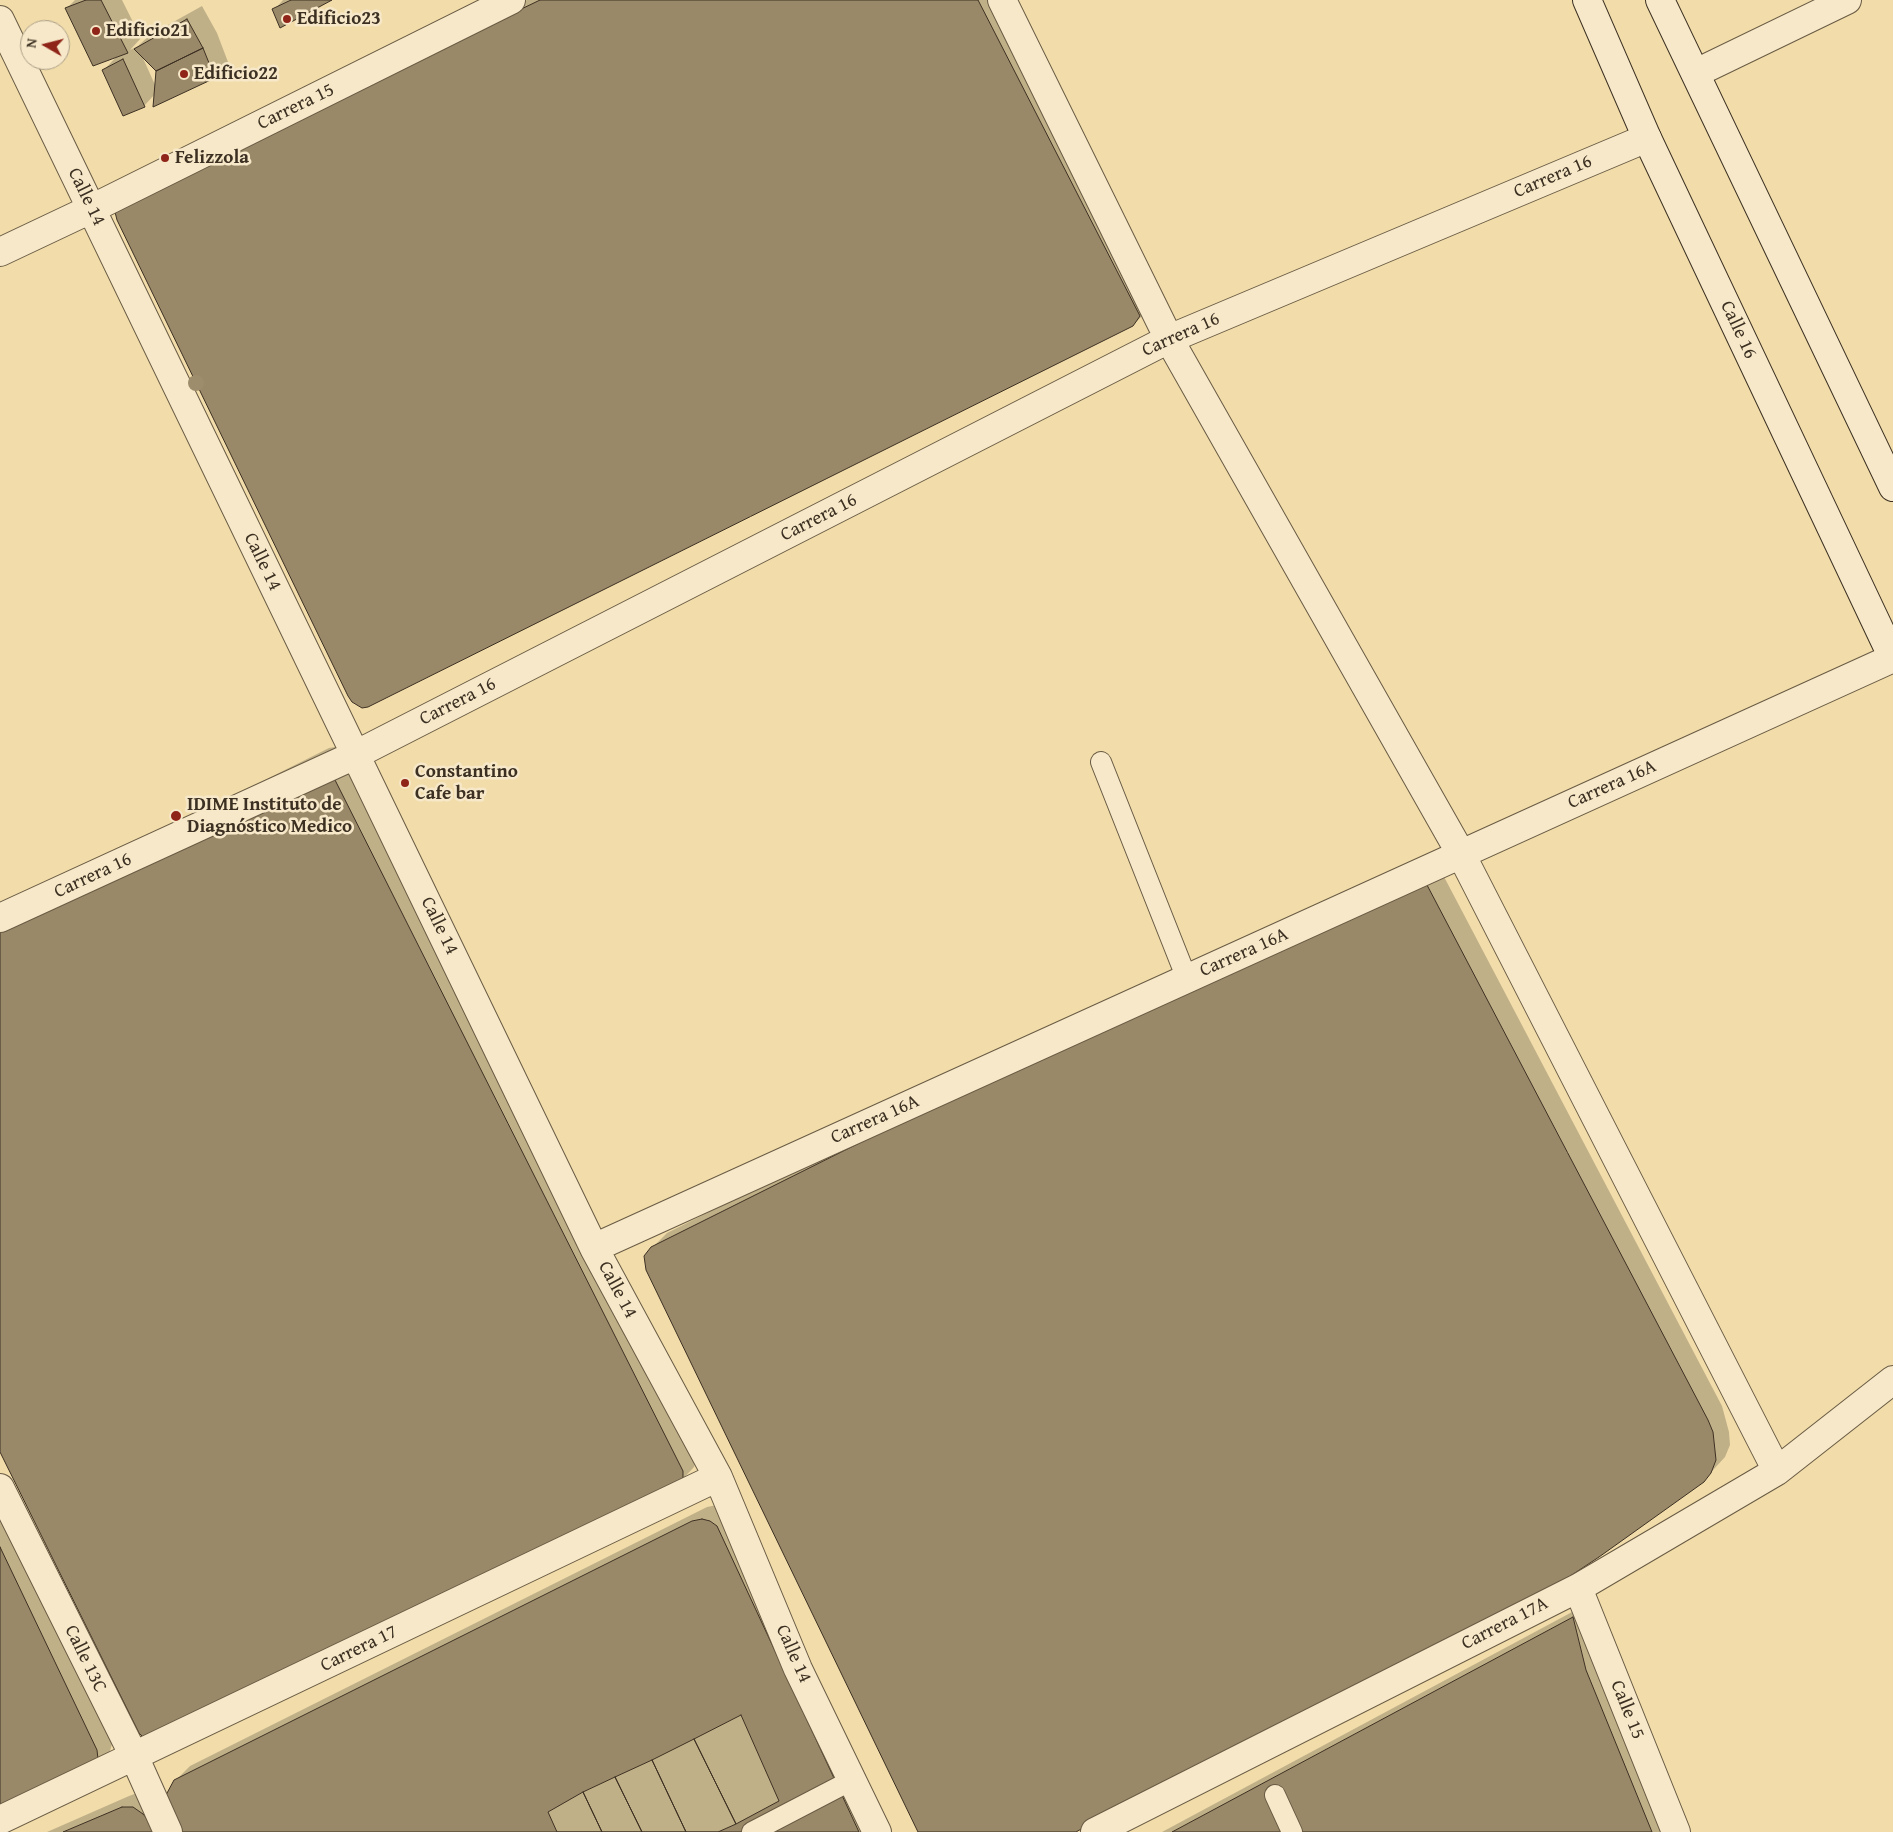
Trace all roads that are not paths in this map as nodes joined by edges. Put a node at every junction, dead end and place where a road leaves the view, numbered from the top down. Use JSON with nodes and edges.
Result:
{"nodes":[{"id":1,"x":511,"y":0,"type":"edge"},
{"id":2,"x":1002,"y":0,"type":"edge"},
{"id":3,"x":1587,"y":0,"type":"edge"},
{"id":4,"x":1660,"y":0,"type":"edge"},
{"id":5,"x":1847,"y":0,"type":"edge"},
{"id":6,"x":0,"y":20,"type":"edge"},
{"id":7,"x":1696,"y":73,"type":"junction"},
{"id":8,"x":1647,"y":138,"type":"junction"},
{"id":9,"x":91,"y":209,"type":"junction"},
{"id":10,"x":0,"y":252,"type":"edge"},
{"id":11,"x":1169,"y":339,"type":"junction"},
{"id":12,"x":1893,"y":487,"type":"edge"},
{"id":13,"x":1893,"y":658,"type":"edge"},
{"id":14,"x":356,"y":754,"type":"junction"},
{"id":15,"x":1101,"y":762,"type":"dead end"},
{"id":16,"x":1461,"y":854,"type":"junction"},
{"id":17,"x":0,"y":918,"type":"edge"},
{"id":18,"x":1187,"y":979,"type":"junction"},
{"id":19,"x":594,"y":1248,"type":"junction"},
{"id":20,"x":1893,"y":1380,"type":"edge"},
{"id":21,"x":1777,"y":1471,"type":"junction"},
{"id":22,"x":718,"y":1478,"type":"junction"},
{"id":23,"x":0,"y":1488,"type":"edge"},
{"id":24,"x":1578,"y":1588,"type":"junction"},
{"id":25,"x":134,"y":1756,"type":"junction"},
{"id":26,"x":852,"y":1780,"type":"junction"},
{"id":27,"x":1275,"y":1795,"type":"dead end"},
{"id":28,"x":0,"y":1820,"type":"edge"},
{"id":29,"x":168,"y":1832,"type":"edge"},
{"id":30,"x":752,"y":1832,"type":"edge"},
{"id":31,"x":877,"y":1832,"type":"edge"},
{"id":32,"x":1096,"y":1832,"type":"edge"},
{"id":33,"x":1292,"y":1832,"type":"edge"},
{"id":34,"x":1676,"y":1832,"type":"edge"}],
"edges":[{"from":1,"to":9,"type":"street","name":"Carrera 15"},
{"from":2,"to":11,"type":"street"},
{"from":3,"to":8,"type":"street","name":"Calle 16"},
{"from":4,"to":7,"type":"street"},
{"from":5,"to":7,"type":"street"},
{"from":6,"to":9,"type":"street","name":"Calle 14"},
{"from":7,"to":12,"type":"street"},
{"from":8,"to":11,"type":"street","name":"Carrera 16"},
{"from":8,"to":13,"type":"street","name":"Calle 16"},
{"from":9,"to":10,"type":"street","name":"Carrera 15"},
{"from":9,"to":14,"type":"street","name":"Calle 14"},
{"from":11,"to":14,"type":"street","name":"Carrera 16"},
{"from":11,"to":16,"type":"street"},
{"from":13,"to":16,"type":"street","name":"Carrera 16A"},
{"from":14,"to":17,"type":"street","name":"Carrera 16"},
{"from":14,"to":19,"type":"street","name":"Calle 14"},
{"from":15,"to":18,"type":"lane"},
{"from":16,"to":18,"type":"street","name":"Carrera 16A"},
{"from":16,"to":21,"type":"street"},
{"from":18,"to":19,"type":"street","name":"Carrera 16A"},
{"from":19,"to":22,"type":"street","name":"Calle 14"},
{"from":20,"to":21,"type":"street","name":"Carrera 17A"},
{"from":21,"to":24,"type":"street","name":"Carrera 17A"},
{"from":22,"to":25,"type":"street","name":"Carrera 17"},
{"from":22,"to":26,"type":"street","name":"Calle 14"},
{"from":23,"to":25,"type":"street","name":"Calle 13C"},
{"from":24,"to":32,"type":"street","name":"Carrera 17A"},
{"from":24,"to":34,"type":"street","name":"Calle 15"},
{"from":25,"to":28,"type":"street","name":"Carrera 17"},
{"from":25,"to":29,"type":"street","name":"Calle 13C"},
{"from":26,"to":30,"type":"lane"},
{"from":26,"to":31,"type":"street","name":"Calle 14"},
{"from":27,"to":33,"type":"lane"}]}
